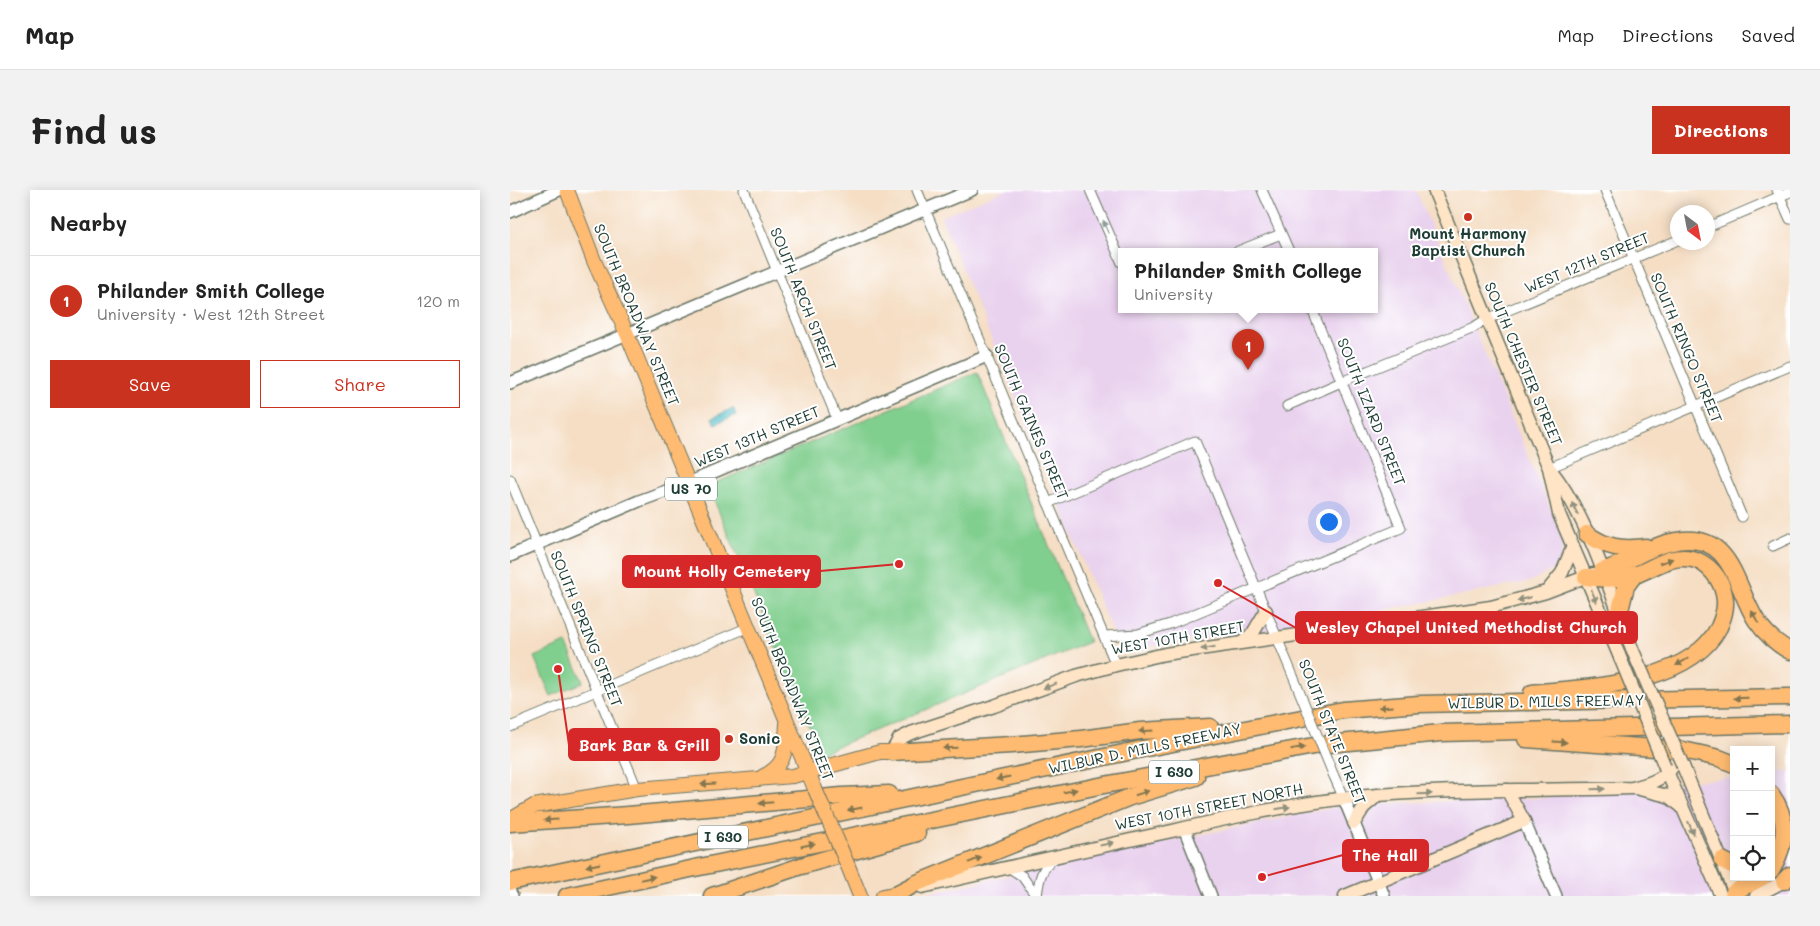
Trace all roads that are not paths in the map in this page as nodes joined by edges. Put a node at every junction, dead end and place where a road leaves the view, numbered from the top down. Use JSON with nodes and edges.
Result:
{"nodes":[{"id":1,"x":559,"y":190,"type":"edge"},
{"id":2,"x":567,"y":190,"type":"edge"},
{"id":3,"x":744,"y":190,"type":"edge"},
{"id":4,"x":917,"y":190,"type":"edge"},
{"id":5,"x":972,"y":190,"type":"edge"},
{"id":6,"x":1090,"y":190,"type":"edge"},
{"id":7,"x":1262,"y":190,"type":"edge"},
{"id":8,"x":1434,"y":190,"type":"edge"},
{"id":9,"x":1605,"y":190,"type":"edge"},
{"id":10,"x":1790,"y":192,"type":"edge"},
{"id":11,"x":1779,"y":193,"type":"edge"},
{"id":12,"x":926,"y":210,"type":"junction"},
{"id":13,"x":510,"y":212,"type":"edge"},
{"id":14,"x":1790,"y":219,"type":"edge"},
{"id":15,"x":1715,"y":224,"type":"edge"},
{"id":16,"x":1281,"y":234,"type":"junction"},
{"id":17,"x":1670,"y":243,"type":"edge"},
{"id":18,"x":1246,"y":248,"type":"edge"},
{"id":19,"x":1287,"y":248,"type":"edge"},
{"id":20,"x":1118,"y":254,"type":"edge"},
{"id":21,"x":1633,"y":259,"type":"junction"},
{"id":22,"x":778,"y":272,"type":"junction"},
{"id":23,"x":1314,"y":313,"type":"edge"},
{"id":24,"x":1487,"y":319,"type":"junction"},
{"id":25,"x":627,"y":334,"type":"junction"},
{"id":26,"x":987,"y":356,"type":"junction"},
{"id":27,"x":1790,"y":366,"type":"edge"},
{"id":28,"x":1341,"y":382,"type":"junction"},
{"id":29,"x":510,"y":383,"type":"edge"},
{"id":30,"x":1287,"y":406,"type":"dead end"},
{"id":31,"x":1695,"y":406,"type":"junction"},
{"id":32,"x":837,"y":419,"type":"junction"},
{"id":33,"x":1549,"y":468,"type":"junction"},
{"id":34,"x":510,"y":479,"type":"edge"},
{"id":35,"x":688,"y":483,"type":"junction"},
{"id":36,"x":1048,"y":503,"type":"junction"},
{"id":37,"x":1742,"y":517,"type":"dead end"},
{"id":38,"x":1587,"y":534,"type":"junction"},
{"id":39,"x":1790,"y":538,"type":"edge"},
{"id":40,"x":538,"y":545,"type":"junction"},
{"id":41,"x":1663,"y":545,"type":"junction"},
{"id":42,"x":1573,"y":546,"type":"junction"},
{"id":43,"x":1773,"y":546,"type":"dead end"},
{"id":44,"x":510,"y":556,"type":"edge"},
{"id":45,"x":1635,"y":574,"type":"junction"},
{"id":46,"x":1604,"y":575,"type":"junction"},
{"id":47,"x":1586,"y":577,"type":"junction"},
{"id":48,"x":1256,"y":588,"type":"junction"},
{"id":49,"x":1546,"y":592,"type":"junction"},
{"id":50,"x":1266,"y":611,"type":"junction"},
{"id":51,"x":1619,"y":614,"type":"junction"},
{"id":52,"x":749,"y":627,"type":"junction"},
{"id":53,"x":1105,"y":636,"type":"junction"},
{"id":54,"x":1278,"y":638,"type":"junction"},
{"id":55,"x":1243,"y":642,"type":"junction"},
{"id":56,"x":1790,"y":651,"type":"edge"},
{"id":57,"x":1116,"y":665,"type":"junction"},
{"id":58,"x":596,"y":691,"type":"junction"},
{"id":59,"x":1790,"y":697,"type":"edge"},
{"id":60,"x":1419,"y":704,"type":"junction"},
{"id":61,"x":788,"y":721,"type":"junction"},
{"id":62,"x":1265,"y":724,"type":"junction"},
{"id":63,"x":1790,"y":724,"type":"edge"},
{"id":64,"x":510,"y":727,"type":"edge"},
{"id":65,"x":1441,"y":733,"type":"junction"},
{"id":66,"x":892,"y":752,"type":"junction"},
{"id":67,"x":1273,"y":752,"type":"junction"},
{"id":68,"x":1730,"y":763,"type":"edge"},
{"id":69,"x":1673,"y":765,"type":"junction"},
{"id":70,"x":808,"y":773,"type":"junction"},
{"id":71,"x":755,"y":780,"type":"junction"},
{"id":72,"x":1632,"y":788,"type":"junction"},
{"id":73,"x":637,"y":789,"type":"junction"},
{"id":74,"x":1532,"y":789,"type":"junction"},
{"id":75,"x":1507,"y":790,"type":"junction"},
{"id":76,"x":936,"y":792,"type":"junction"},
{"id":77,"x":1377,"y":796,"type":"junction"},
{"id":78,"x":1035,"y":799,"type":"junction"},
{"id":79,"x":1344,"y":799,"type":"junction"},
{"id":80,"x":1775,"y":802,"type":"edge"},
{"id":81,"x":1681,"y":806,"type":"junction"},
{"id":82,"x":1524,"y":821,"type":"junction"},
{"id":83,"x":510,"y":822,"type":"edge"},
{"id":84,"x":1354,"y":823,"type":"junction"},
{"id":85,"x":1184,"y":828,"type":"junction"},
{"id":86,"x":1784,"y":838,"type":"junction"},
{"id":87,"x":1775,"y":850,"type":"edge"},
{"id":88,"x":1060,"y":855,"type":"junction"},
{"id":89,"x":1728,"y":863,"type":"edge"},
{"id":90,"x":1775,"y":864,"type":"edge"},
{"id":91,"x":1008,"y":867,"type":"junction"},
{"id":92,"x":1787,"y":878,"type":"edge"},
{"id":93,"x":1756,"y":881,"type":"edge"},
{"id":94,"x":510,"y":882,"type":"edge"},
{"id":95,"x":1378,"y":882,"type":"junction"},
{"id":96,"x":510,"y":892,"type":"edge"},
{"id":97,"x":890,"y":894,"type":"edge"},
{"id":98,"x":1731,"y":895,"type":"edge"},
{"id":99,"x":512,"y":896,"type":"edge"},
{"id":100,"x":567,"y":896,"type":"edge"},
{"id":101,"x":712,"y":896,"type":"edge"},
{"id":102,"x":860,"y":896,"type":"edge"},
{"id":103,"x":1037,"y":896,"type":"edge"},
{"id":104,"x":1211,"y":896,"type":"edge"},
{"id":105,"x":1345,"y":896,"type":"edge"},
{"id":106,"x":1384,"y":896,"type":"edge"},
{"id":107,"x":1556,"y":896,"type":"edge"},
{"id":108,"x":1756,"y":896,"type":"edge"},
{"id":109,"x":1771,"y":896,"type":"edge"}],
"edges":[{"from":1,"to":13,"type":"street"},
{"from":2,"to":25,"type":"main road","name":"SOUTH BROADWAY STREET","number":"US 70"},
{"from":3,"to":22,"type":"street","name":"SOUTH ARCH STREET"},
{"from":4,"to":12,"type":"street","name":"SOUTH GAINES STREET"},
{"from":5,"to":12,"type":"street"},
{"from":20,"to":6,"type":"street","one_way":true},
{"from":7,"to":16,"type":"street"},
{"from":8,"to":24,"type":"main road","name":"SOUTH CHESTER STREET"},
{"from":9,"to":21,"type":"street","name":"SOUTH RINGO STREET"},
{"from":10,"to":11,"type":"street"},
{"from":11,"to":14,"type":"street"},
{"from":11,"to":15,"type":"street"},
{"from":12,"to":22,"type":"street"},
{"from":12,"to":26,"type":"street","name":"SOUTH GAINES STREET"},
{"from":16,"to":18,"type":"street"},
{"from":16,"to":19,"type":"street"},
{"from":17,"to":21,"type":"street","name":"WEST 12TH STREET"},
{"from":21,"to":24,"type":"street","name":"WEST 12TH STREET"},
{"from":21,"to":31,"type":"street","name":"SOUTH RINGO STREET"},
{"from":22,"to":25,"type":"street"},
{"from":22,"to":32,"type":"street","name":"SOUTH ARCH STREET"},
{"from":23,"to":28,"type":"street","name":"SOUTH IZARD STREET"},
{"from":24,"to":28,"type":"street","name":"WEST 12TH STREET"},
{"from":24,"to":33,"type":"main road","name":"SOUTH CHESTER STREET"},
{"from":25,"to":29,"type":"street"},
{"from":25,"to":35,"type":"main road","name":"SOUTH BROADWAY STREET","number":"US 70"},
{"from":26,"to":32,"type":"street","name":"WEST 13TH STREET"},
{"from":26,"to":36,"type":"street","name":"SOUTH GAINES STREET"},
{"from":27,"to":31,"type":"street"},
{"from":28,"to":30,"type":"street","name":"WEST 12TH STREET"},
{"from":28,"to":48,"type":"street","name":"SOUTH IZARD STREET"},
{"from":31,"to":33,"type":"street"},
{"from":31,"to":37,"type":"street","name":"SOUTH RINGO STREET"},
{"from":32,"to":35,"type":"street","name":"WEST 13TH STREET"},
{"from":38,"to":33,"type":"main road","name":"SOUTH CHESTER STREET","one_way":true},
{"from":33,"to":42,"type":"main road","name":"SOUTH CHESTER STREET"},
{"from":34,"to":40,"type":"street","name":"SOUTH SPRING STREET"},
{"from":35,"to":40,"type":"street","name":"WEST 13TH STREET"},
{"from":35,"to":52,"type":"main road","name":"SOUTH BROADWAY STREET","number":"US 70"},
{"from":36,"to":48,"type":"street","name":"SOUTH STATE STREET"},
{"from":36,"to":53,"type":"street","name":"SOUTH GAINES STREET"},
{"from":38,"to":41,"type":"highway"},
{"from":38,"to":46,"type":"main road","name":"SOUTH CHESTER STREET"},
{"from":39,"to":43,"type":"street"},
{"from":40,"to":44,"type":"street","name":"WEST 13TH STREET"},
{"from":40,"to":58,"type":"street","name":"SOUTH SPRING STREET"},
{"from":41,"to":46,"type":"highway"},
{"from":56,"to":41,"type":"highway","one_way":true},
{"from":42,"to":47,"type":"main road","name":"SOUTH CHESTER STREET"},
{"from":42,"to":49,"type":"main road"},
{"from":45,"to":46,"type":"highway"},
{"from":45,"to":51,"type":"highway"},
{"from":45,"to":60,"type":"highway","one_way":true},
{"from":46,"to":47,"type":"highway"},
{"from":46,"to":51,"type":"main road","name":"SOUTH CHESTER STREET"},
{"from":47,"to":49,"type":"main road","name":"WEST 10TH STREET"},
{"from":47,"to":69,"type":"main road","name":"SOUTH CHESTER STREET","one_way":true,"bridge":true},
{"from":48,"to":50,"type":"street","name":"SOUTH STATE STREET"},
{"from":48,"to":53,"type":"street"},
{"from":49,"to":54,"type":"main road","name":"WEST 10TH STREET","one_way":true},
{"from":50,"to":54,"type":"street","name":"SOUTH STATE STREET"},
{"from":50,"to":55,"type":"main road"},
{"from":51,"to":69,"type":"main road","name":"SOUTH CHESTER STREET","bridge":true},
{"from":52,"to":58,"type":"street"},
{"from":52,"to":61,"type":"main road","name":"SOUTH BROADWAY STREET","number":"US 70"},
{"from":53,"to":57,"type":"street","name":"SOUTH GAINES STREET"},
{"from":54,"to":55,"type":"main road","name":"WEST 10TH STREET"},
{"from":54,"to":79,"type":"street","name":"SOUTH STATE STREET","bridge":true},
{"from":55,"to":57,"type":"main road","name":"WEST 10TH STREET","one_way":true},
{"from":57,"to":66,"type":"main road","name":"WEST 10TH STREET","one_way":true},
{"from":58,"to":64,"type":"street"},
{"from":58,"to":73,"type":"street","name":"SOUTH SPRING STREET"},
{"from":59,"to":60,"type":"highway","name":"WILBUR D. MILLS FREEWAY","number":"I 630","one_way":true},
{"from":60,"to":62,"type":"highway","name":"WILBUR D. MILLS FREEWAY","number":"I 630","one_way":true},
{"from":61,"to":70,"type":"main road","name":"SOUTH BROADWAY STREET","number":"US 70"},
{"from":61,"to":71,"type":"main road"},
{"from":62,"to":66,"type":"highway","one_way":true},
{"from":62,"to":76,"type":"highway","name":"WILBUR D. MILLS FREEWAY","number":"I 630","one_way":true},
{"from":63,"to":65,"type":"highway","name":"WILBUR D. MILLS FREEWAY","number":"I 630"},
{"from":67,"to":65,"type":"highway","name":"WILBUR D. MILLS FREEWAY","number":"I 630","one_way":true},
{"from":65,"to":68,"type":"highway","one_way":true},
{"from":66,"to":70,"type":"main road"},
{"from":78,"to":67,"type":"highway","name":"WILBUR D. MILLS FREEWAY","number":"I 630","one_way":true},
{"from":97,"to":67,"type":"highway","one_way":true},
{"from":69,"to":72,"type":"main road"},
{"from":69,"to":81,"type":"main road","name":"SOUTH CHESTER STREET"},
{"from":69,"to":89,"type":"main road","name":"SOUTH CHESTER STREET"},
{"from":70,"to":71,"type":"main road"},
{"from":70,"to":102,"type":"main road","name":"SOUTH BROADWAY STREET","number":"US 70","bridge":true},
{"from":71,"to":73,"type":"main road","one_way":true},
{"from":74,"to":72,"type":"main road","name":"WEST 10TH STREET NORTH","one_way":true},
{"from":72,"to":81,"type":"main road"},
{"from":73,"to":83,"type":"main road"},
{"from":74,"to":75,"type":"main road","name":"WEST 10TH STREET NORTH"},
{"from":74,"to":82,"type":"main road"},
{"from":77,"to":75,"type":"main road","name":"WEST 10TH STREET NORTH","one_way":true},
{"from":75,"to":82,"type":"main road"},
{"from":76,"to":83,"type":"highway","one_way":true},
{"from":76,"to":94,"type":"highway","name":"WILBUR D. MILLS FREEWAY","number":"I 630","one_way":true},
{"from":77,"to":79,"type":"main road","name":"WEST 10TH STREET NORTH"},
{"from":77,"to":84,"type":"main road"},
{"from":100,"to":78,"type":"highway","name":"WILBUR D. MILLS FREEWAY","number":"I 630","one_way":true},
{"from":78,"to":101,"type":"highway"},
{"from":79,"to":84,"type":"street","name":"SOUTH STATE STREET"},
{"from":85,"to":79,"type":"main road","name":"WEST 10TH STREET NORTH","one_way":true},
{"from":80,"to":86,"type":"highway"},
{"from":81,"to":98,"type":"main road","name":"SOUTH CHESTER STREET","one_way":true},
{"from":82,"to":95,"type":"main road"},
{"from":82,"to":107,"type":"street"},
{"from":84,"to":95,"type":"street","name":"SOUTH STATE STREET"},
{"from":88,"to":85,"type":"main road","name":"WEST 10TH STREET NORTH","one_way":true},
{"from":85,"to":104,"type":"street"},
{"from":86,"to":87,"type":"highway"},
{"from":86,"to":90,"type":"highway"},
{"from":88,"to":91,"type":"main road","name":"WEST 10TH STREET NORTH"},
{"from":88,"to":103,"type":"street"},
{"from":89,"to":98,"type":"main road","name":"SOUTH CHESTER STREET"},
{"from":91,"to":97,"type":"main road","name":"WEST 10TH STREET NORTH"},
{"from":91,"to":103,"type":"street"},
{"from":92,"to":108,"type":"main road"},
{"from":92,"to":109,"type":"main road"},
{"from":93,"to":98,"type":"highway"},
{"from":95,"to":105,"type":"main road"},
{"from":95,"to":106,"type":"street","name":"SOUTH STATE STREET"},
{"from":96,"to":99,"type":"street"}]}
